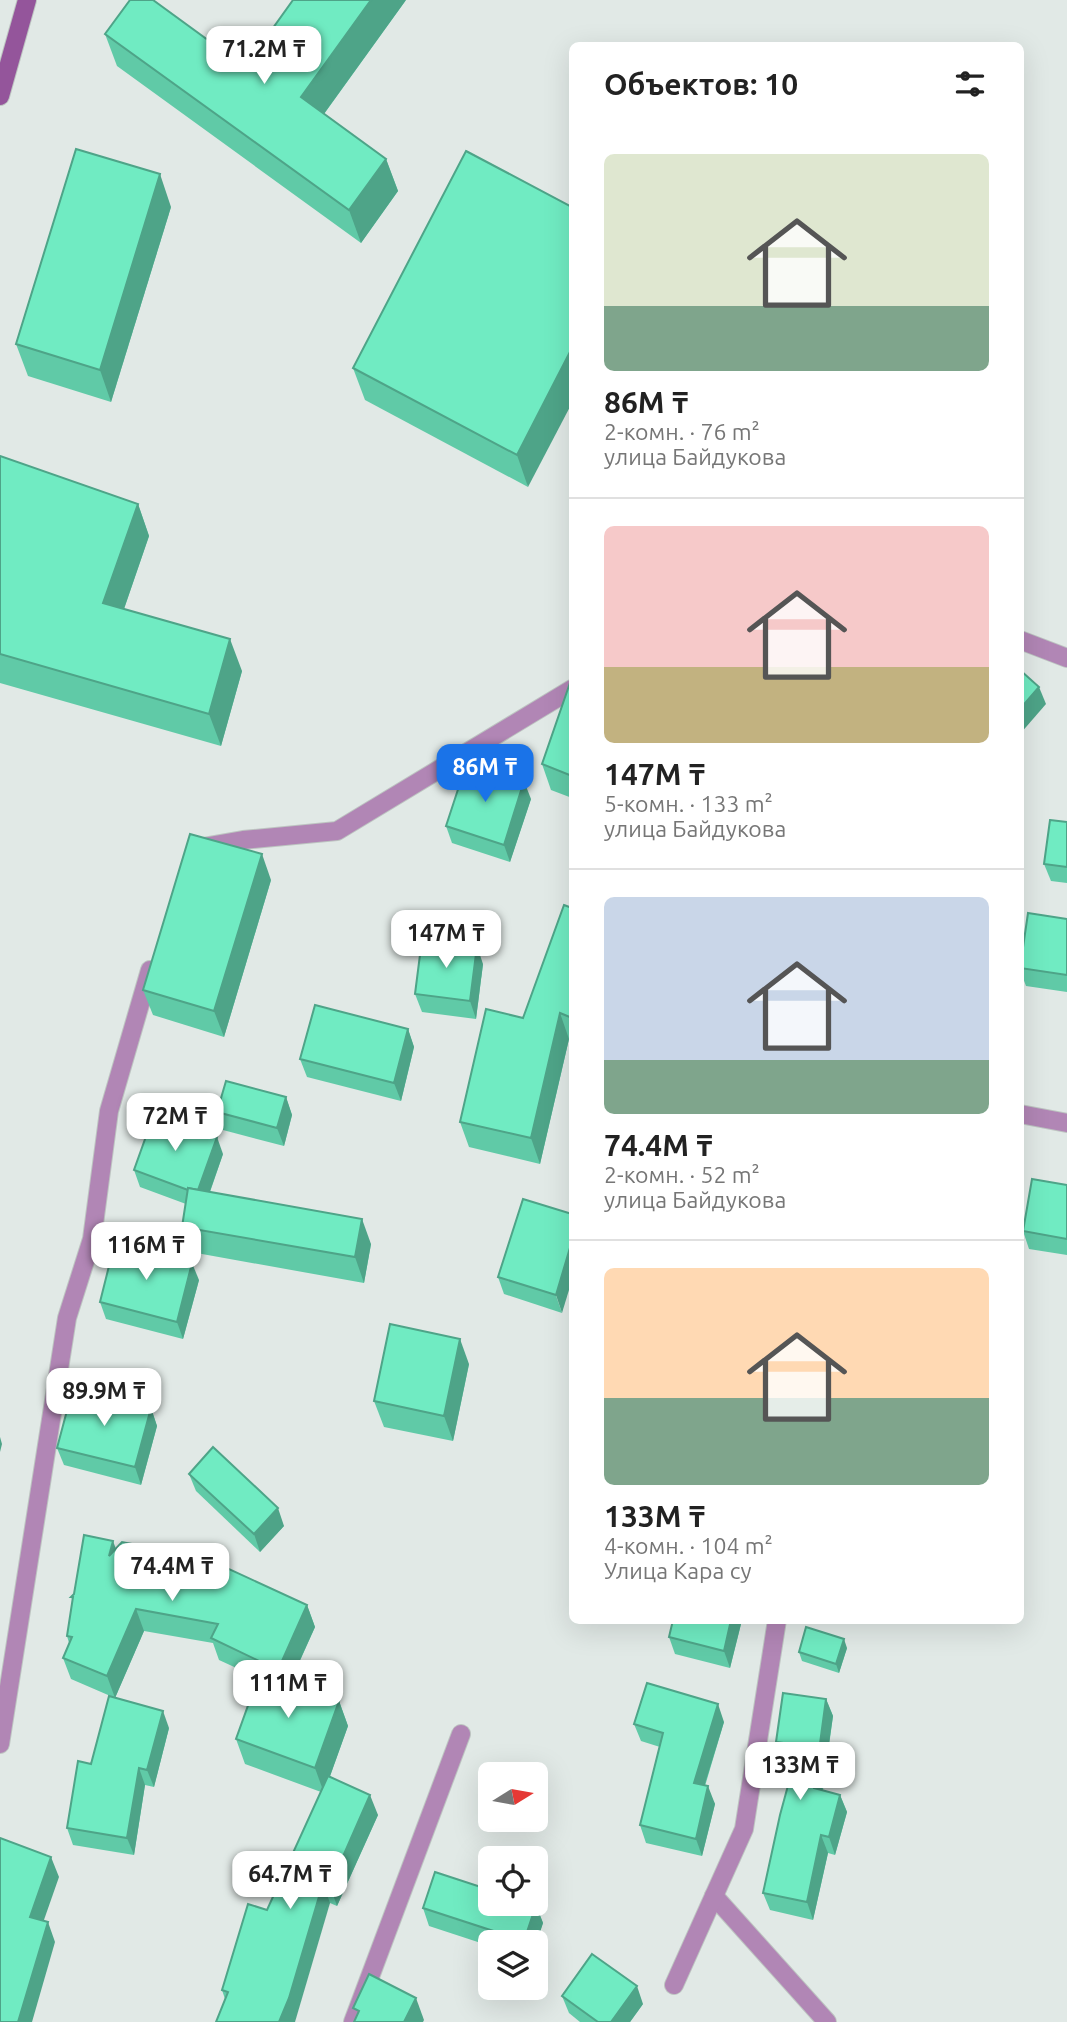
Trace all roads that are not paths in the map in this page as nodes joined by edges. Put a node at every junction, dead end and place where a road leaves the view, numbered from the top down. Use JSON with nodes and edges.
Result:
{"nodes":[{"id":1,"x":27,"y":0,"type":"edge"},
{"id":2,"x":0,"y":96,"type":"edge"},
{"id":3,"x":1024,"y":642,"type":"edge"},
{"id":4,"x":1067,"y":659,"type":"edge"},
{"id":5,"x":569,"y":691,"type":"edge"},
{"id":6,"x":186,"y":850,"type":"edge"},
{"id":7,"x":155,"y":954,"type":"edge"},
{"id":8,"x":1024,"y":1115,"type":"edge"},
{"id":9,"x":1067,"y":1123,"type":"edge"},
{"id":10,"x":776,"y":1624,"type":"edge"},
{"id":11,"x":461,"y":1734,"type":"dead end"},
{"id":12,"x":0,"y":1744,"type":"edge"},
{"id":13,"x":714,"y":1896,"type":"junction"},
{"id":14,"x":674,"y":1985,"type":"dead end"},
{"id":15,"x":353,"y":2022,"type":"edge"},
{"id":16,"x":827,"y":2022,"type":"edge"}],
"edges":[{"from":1,"to":2,"type":"main road"},
{"from":3,"to":4,"type":"street"},
{"from":5,"to":6,"type":"street"},
{"from":7,"to":12,"type":"street"},
{"from":8,"to":9,"type":"street"},
{"from":10,"to":13,"type":"street"},
{"from":11,"to":15,"type":"street"},
{"from":13,"to":14,"type":"street"},
{"from":13,"to":16,"type":"street"}]}
